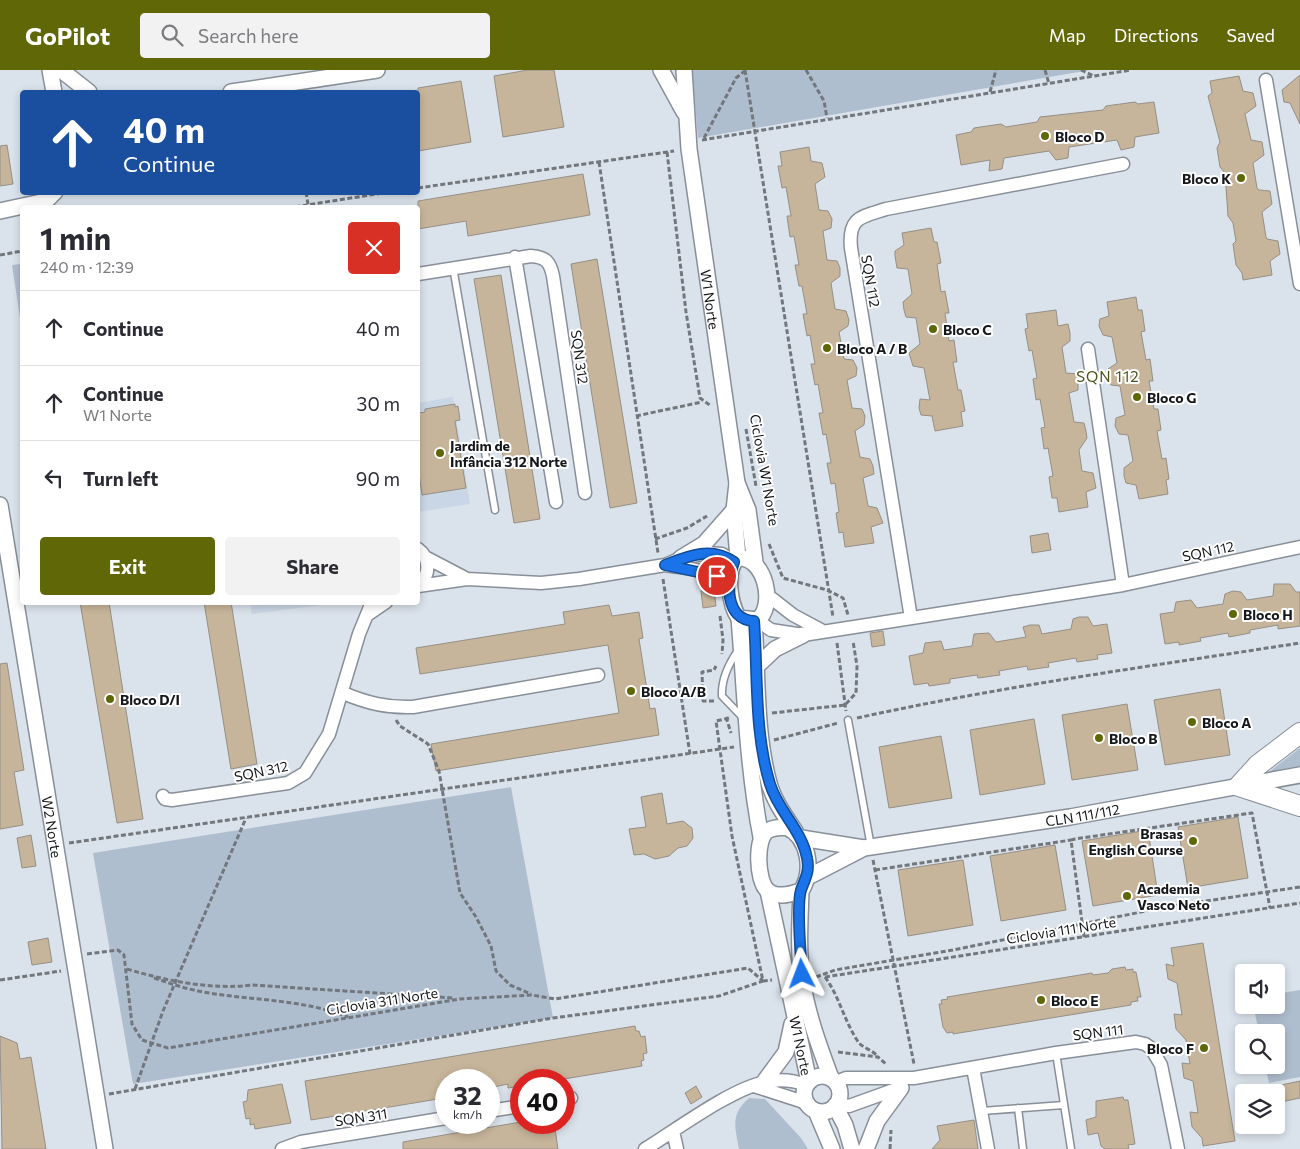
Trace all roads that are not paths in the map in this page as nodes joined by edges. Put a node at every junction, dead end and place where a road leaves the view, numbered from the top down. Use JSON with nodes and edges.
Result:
{"nodes":[{"id":1,"x":50,"y":70,"type":"edge"},
{"id":2,"x":60,"y":70,"type":"edge"},
{"id":3,"x":377,"y":70,"type":"edge"},
{"id":4,"x":662,"y":70,"type":"edge"},
{"id":5,"x":684,"y":70,"type":"edge"},
{"id":6,"x":1266,"y":80,"type":"dead end"},
{"id":7,"x":54,"y":90,"type":"edge"},
{"id":8,"x":86,"y":90,"type":"edge"},
{"id":9,"x":244,"y":90,"type":"edge"},
{"id":10,"x":685,"y":116,"type":"junction"},
{"id":11,"x":1123,"y":164,"type":"dead end"},
{"id":12,"x":52,"y":195,"type":"edge"},
{"id":13,"x":28,"y":205,"type":"edge"},
{"id":14,"x":20,"y":207,"type":"edge"},
{"id":15,"x":0,"y":211,"type":"edge"},
{"id":16,"x":515,"y":257,"type":"junction"},
{"id":17,"x":453,"y":267,"type":"junction"},
{"id":18,"x":420,"y":274,"type":"edge"},
{"id":19,"x":1300,"y":284,"type":"edge"},
{"id":20,"x":1088,"y":349,"type":"dead end"},
{"id":21,"x":737,"y":483,"type":"junction"},
{"id":22,"x":584,"y":493,"type":"dead end"},
{"id":23,"x":556,"y":502,"type":"dead end"},
{"id":24,"x":0,"y":506,"type":"edge"},
{"id":25,"x":495,"y":510,"type":"dead end"},
{"id":26,"x":734,"y":510,"type":"junction"},
{"id":27,"x":1300,"y":547,"type":"edge"},
{"id":28,"x":421,"y":553,"type":"edge"},
{"id":29,"x":681,"y":558,"type":"junction"},
{"id":30,"x":736,"y":560,"type":"junction"},
{"id":31,"x":755,"y":562,"type":"junction"},
{"id":32,"x":663,"y":565,"type":"junction"},
{"id":33,"x":467,"y":579,"type":"junction"},
{"id":34,"x":420,"y":583,"type":"edge"},
{"id":35,"x":420,"y":585,"type":"edge"},
{"id":36,"x":1123,"y":586,"type":"junction"},
{"id":37,"x":730,"y":587,"type":"junction"},
{"id":38,"x":766,"y":594,"type":"junction"},
{"id":39,"x":371,"y":605,"type":"edge"},
{"id":40,"x":382,"y":605,"type":"edge"},
{"id":41,"x":367,"y":615,"type":"junction"},
{"id":42,"x":912,"y":618,"type":"junction"},
{"id":43,"x":750,"y":620,"type":"junction"},
{"id":44,"x":821,"y":630,"type":"junction"},
{"id":45,"x":803,"y":634,"type":"junction"},
{"id":46,"x":741,"y":646,"type":"junction"},
{"id":47,"x":757,"y":666,"type":"junction"},
{"id":48,"x":598,"y":675,"type":"dead end"},
{"id":49,"x":343,"y":693,"type":"junction"},
{"id":50,"x":749,"y":718,"type":"junction"},
{"id":51,"x":848,"y":720,"type":"road end"},
{"id":52,"x":1300,"y":733,"type":"edge"},
{"id":53,"x":749,"y":745,"type":"junction"},
{"id":54,"x":1300,"y":775,"type":"edge"},
{"id":55,"x":1239,"y":786,"type":"junction"},
{"id":56,"x":163,"y":796,"type":"dead end"},
{"id":57,"x":1300,"y":806,"type":"edge"},
{"id":58,"x":798,"y":834,"type":"junction"},
{"id":59,"x":761,"y":837,"type":"junction"},
{"id":60,"x":869,"y":855,"type":"junction"},
{"id":61,"x":804,"y":884,"type":"junction"},
{"id":62,"x":768,"y":891,"type":"junction"},
{"id":63,"x":794,"y":1018,"type":"junction"},
{"id":64,"x":1056,"y":1053,"type":"junction"},
{"id":65,"x":973,"y":1068,"type":"junction"},
{"id":66,"x":914,"y":1078,"type":"junction"},
{"id":67,"x":833,"y":1080,"type":"junction"},
{"id":68,"x":759,"y":1084,"type":"junction"},
{"id":69,"x":807,"y":1084,"type":"junction"},
{"id":70,"x":901,"y":1088,"type":"junction"},
{"id":71,"x":836,"y":1105,"type":"junction"},
{"id":72,"x":1064,"y":1105,"type":"junction"},
{"id":73,"x":811,"y":1107,"type":"junction"},
{"id":74,"x":1018,"y":1108,"type":"junction"},
{"id":75,"x":982,"y":1111,"type":"junction"},
{"id":76,"x":435,"y":1120,"type":"edge"},
{"id":77,"x":674,"y":1131,"type":"junction"},
{"id":78,"x":105,"y":1149,"type":"edge"},
{"id":79,"x":282,"y":1149,"type":"edge"},
{"id":80,"x":645,"y":1149,"type":"edge"},
{"id":81,"x":677,"y":1149,"type":"edge"},
{"id":82,"x":832,"y":1149,"type":"edge"},
{"id":83,"x":852,"y":1149,"type":"edge"},
{"id":84,"x":866,"y":1149,"type":"edge"},
{"id":85,"x":988,"y":1149,"type":"edge"},
{"id":86,"x":1023,"y":1149,"type":"edge"},
{"id":87,"x":1071,"y":1149,"type":"edge"},
{"id":88,"x":1178,"y":1149,"type":"edge"}],
"edges":[{"from":1,"to":7,"type":"street"},
{"from":2,"to":8,"type":"street"},
{"from":3,"to":9,"type":"street"},
{"from":4,"to":10,"type":"street","name":"W1 Norte"},
{"from":5,"to":10,"type":"street","name":"W1 Norte"},
{"from":6,"to":19,"type":"street"},
{"from":10,"to":21,"type":"street","name":"W1 Norte"},
{"from":11,"to":42,"type":"street","name":"SQN 112"},
{"from":12,"to":13,"type":"street"},
{"from":14,"to":15,"type":"street"},
{"from":16,"to":17,"type":"street","name":"SQN 312"},
{"from":16,"to":22,"type":"street","name":"SQN 312"},
{"from":16,"to":23,"type":"street"},
{"from":17,"to":18,"type":"street","name":"SQN 312"},
{"from":17,"to":25,"type":"lane"},
{"from":20,"to":36,"type":"street"},
{"from":21,"to":26,"type":"street","name":"W1 Norte"},
{"from":21,"to":31,"type":"street","name":"W1 Norte"},
{"from":24,"to":78,"type":"street","name":"W2 Norte"},
{"from":26,"to":29,"type":"street"},
{"from":26,"to":30,"type":"street","name":"W1 Norte"},
{"from":27,"to":36,"type":"street","name":"SQN 112"},
{"from":28,"to":33,"type":"street"},
{"from":28,"to":34,"type":"street"},
{"from":29,"to":30,"type":"street"},
{"from":29,"to":32,"type":"street"},
{"from":30,"to":31,"type":"street"},
{"from":30,"to":37,"type":"street","name":"W1 Norte"},
{"from":31,"to":38,"type":"street","name":"W1 Norte"},
{"from":32,"to":33,"type":"street"},
{"from":32,"to":37,"type":"street"},
{"from":33,"to":35,"type":"street"},
{"from":36,"to":42,"type":"street","name":"SQN 112"},
{"from":37,"to":43,"type":"street","name":"W1 Norte"},
{"from":38,"to":43,"type":"street"},
{"from":38,"to":44,"type":"street"},
{"from":39,"to":41,"type":"street","name":"SQN 312"},
{"from":40,"to":41,"type":"street"},
{"from":41,"to":49,"type":"street","name":"SQN 312"},
{"from":42,"to":44,"type":"street","name":"SQN 112"},
{"from":43,"to":45,"type":"street","name":"SQN 112"},
{"from":43,"to":46,"type":"street"},
{"from":43,"to":47,"type":"street"},
{"from":44,"to":45,"type":"street","name":"SQN 112"},
{"from":45,"to":47,"type":"street"},
{"from":46,"to":50,"type":"street"},
{"from":46,"to":50,"type":"lane"},
{"from":47,"to":50,"type":"street"},
{"from":48,"to":49,"type":"street"},
{"from":49,"to":56,"type":"street","name":"SQN 312"},
{"from":50,"to":53,"type":"street"},
{"from":51,"to":60,"type":"lane"},
{"from":52,"to":55,"type":"main road"},
{"from":53,"to":58,"type":"street"},
{"from":53,"to":59,"type":"street"},
{"from":54,"to":55,"type":"street","name":"CLN 111/112"},
{"from":55,"to":57,"type":"main road"},
{"from":55,"to":60,"type":"street","name":"CLN 111/112"},
{"from":58,"to":59,"type":"street"},
{"from":58,"to":60,"type":"street","name":"CLN 111/112"},
{"from":58,"to":61,"type":"street"},
{"from":59,"to":62,"type":"street"},
{"from":60,"to":61,"type":"street","name":"CLN 111/112"},
{"from":61,"to":62,"type":"street"},
{"from":61,"to":67,"type":"street","name":"W1 Norte"},
{"from":62,"to":63,"type":"street","name":"W1 Norte"},
{"from":63,"to":68,"type":"street"},
{"from":63,"to":69,"type":"street","name":"W1 Norte"},
{"from":64,"to":65,"type":"street","name":"SQN 111"},
{"from":64,"to":72,"type":"lane"},
{"from":64,"to":88,"type":"street","name":"SQN 111"},
{"from":65,"to":66,"type":"street","name":"SQN 111"},
{"from":65,"to":75,"type":"street"},
{"from":66,"to":67,"type":"street","name":"SQN 111"},
{"from":66,"to":70,"type":"street","name":"SQN 111"},
{"from":67,"to":69,"type":"street"},
{"from":67,"to":71,"type":"street"},
{"from":68,"to":69,"type":"street"},
{"from":68,"to":73,"type":"street"},
{"from":68,"to":77,"type":"street"},
{"from":69,"to":73,"type":"street"},
{"from":70,"to":71,"type":"street","name":"SQN 111"},
{"from":70,"to":84,"type":"street"},
{"from":71,"to":73,"type":"street"},
{"from":71,"to":83,"type":"street"},
{"from":72,"to":74,"type":"lane"},
{"from":72,"to":87,"type":"lane"},
{"from":73,"to":82,"type":"street"},
{"from":74,"to":75,"type":"lane"},
{"from":74,"to":86,"type":"lane"},
{"from":75,"to":85,"type":"street"},
{"from":76,"to":79,"type":"street","name":"SQN 311"},
{"from":77,"to":80,"type":"street"},
{"from":77,"to":81,"type":"street"}]}
